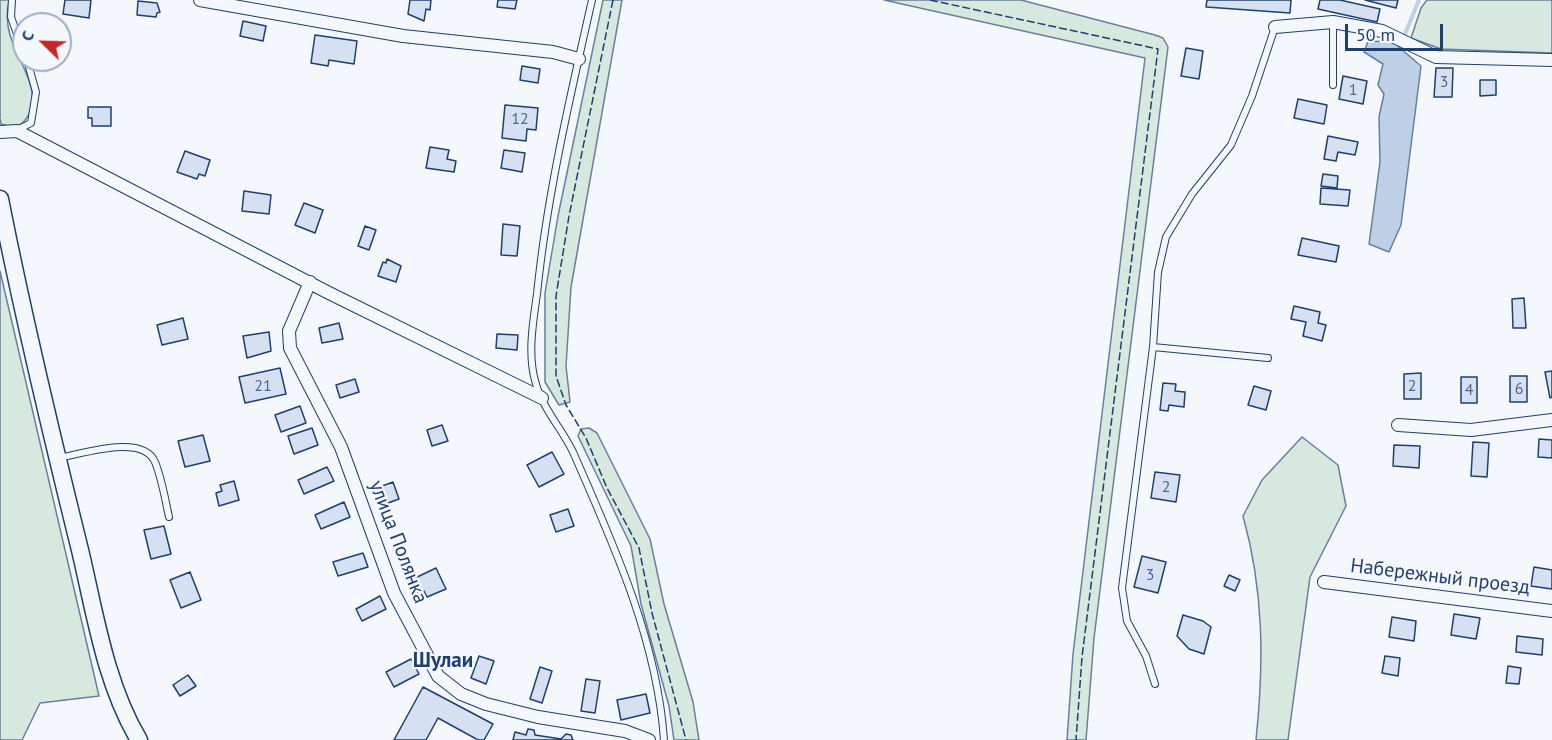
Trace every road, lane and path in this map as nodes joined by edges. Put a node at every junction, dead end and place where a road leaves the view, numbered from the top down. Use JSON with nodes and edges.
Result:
{"nodes":[{"id":1,"x":12,"y":0,"type":"edge"},
{"id":2,"x":200,"y":0,"type":"edge"},
{"id":3,"x":592,"y":0,"type":"edge"},
{"id":4,"x":12,"y":20,"type":"edge"},
{"id":5,"x":1333,"y":22,"type":"junction"},
{"id":6,"x":1275,"y":27,"type":"joint"},
{"id":7,"x":579,"y":59,"type":"junction"},
{"id":8,"x":1552,"y":60,"type":"edge"},
{"id":9,"x":30,"y":72,"type":"edge"},
{"id":10,"x":1333,"y":85,"type":"dead end"},
{"id":11,"x":17,"y":131,"type":"junction"},
{"id":12,"x":0,"y":132,"type":"edge"},
{"id":13,"x":0,"y":199,"type":"edge"},
{"id":14,"x":310,"y":282,"type":"junction"},
{"id":15,"x":1153,"y":347,"type":"junction"},
{"id":16,"x":1268,"y":358,"type":"dead end"},
{"id":17,"x":542,"y":398,"type":"junction"},
{"id":18,"x":1552,"y":420,"type":"edge"},
{"id":19,"x":1398,"y":425,"type":"dead end"},
{"id":20,"x":58,"y":458,"type":"junction"},
{"id":21,"x":169,"y":517,"type":"dead end"},
{"id":22,"x":1324,"y":582,"type":"dead end"},
{"id":23,"x":1552,"y":611,"type":"edge"},
{"id":24,"x":1155,"y":684,"type":"dead end"},
{"id":25,"x":139,"y":740,"type":"edge"},
{"id":26,"x":649,"y":740,"type":"edge"},
{"id":27,"x":664,"y":740,"type":"edge"}],
"edges":[{"from":1,"to":4,"type":"lane"},
{"from":2,"to":7,"type":"street"},
{"from":3,"to":7,"type":"lane"},
{"from":5,"to":6,"type":"street"},
{"from":5,"to":8,"type":"street"},
{"from":5,"to":10,"type":"lane"},
{"from":6,"to":15,"type":"lane"},
{"from":7,"to":17,"type":"lane"},
{"from":9,"to":11,"type":"lane"},
{"from":11,"to":12,"type":"street"},
{"from":11,"to":14,"type":"street"},
{"from":13,"to":20,"type":"street"},
{"from":14,"to":17,"type":"street"},
{"from":14,"to":26,"type":"street","name":"улица Полянка"},
{"from":15,"to":16,"type":"lane"},
{"from":15,"to":24,"type":"lane"},
{"from":17,"to":27,"type":"lane"},
{"from":18,"to":19,"type":"street"},
{"from":20,"to":21,"type":"lane"},
{"from":20,"to":25,"type":"street"},
{"from":22,"to":23,"type":"street","name":"Набережный проезд"}]}
